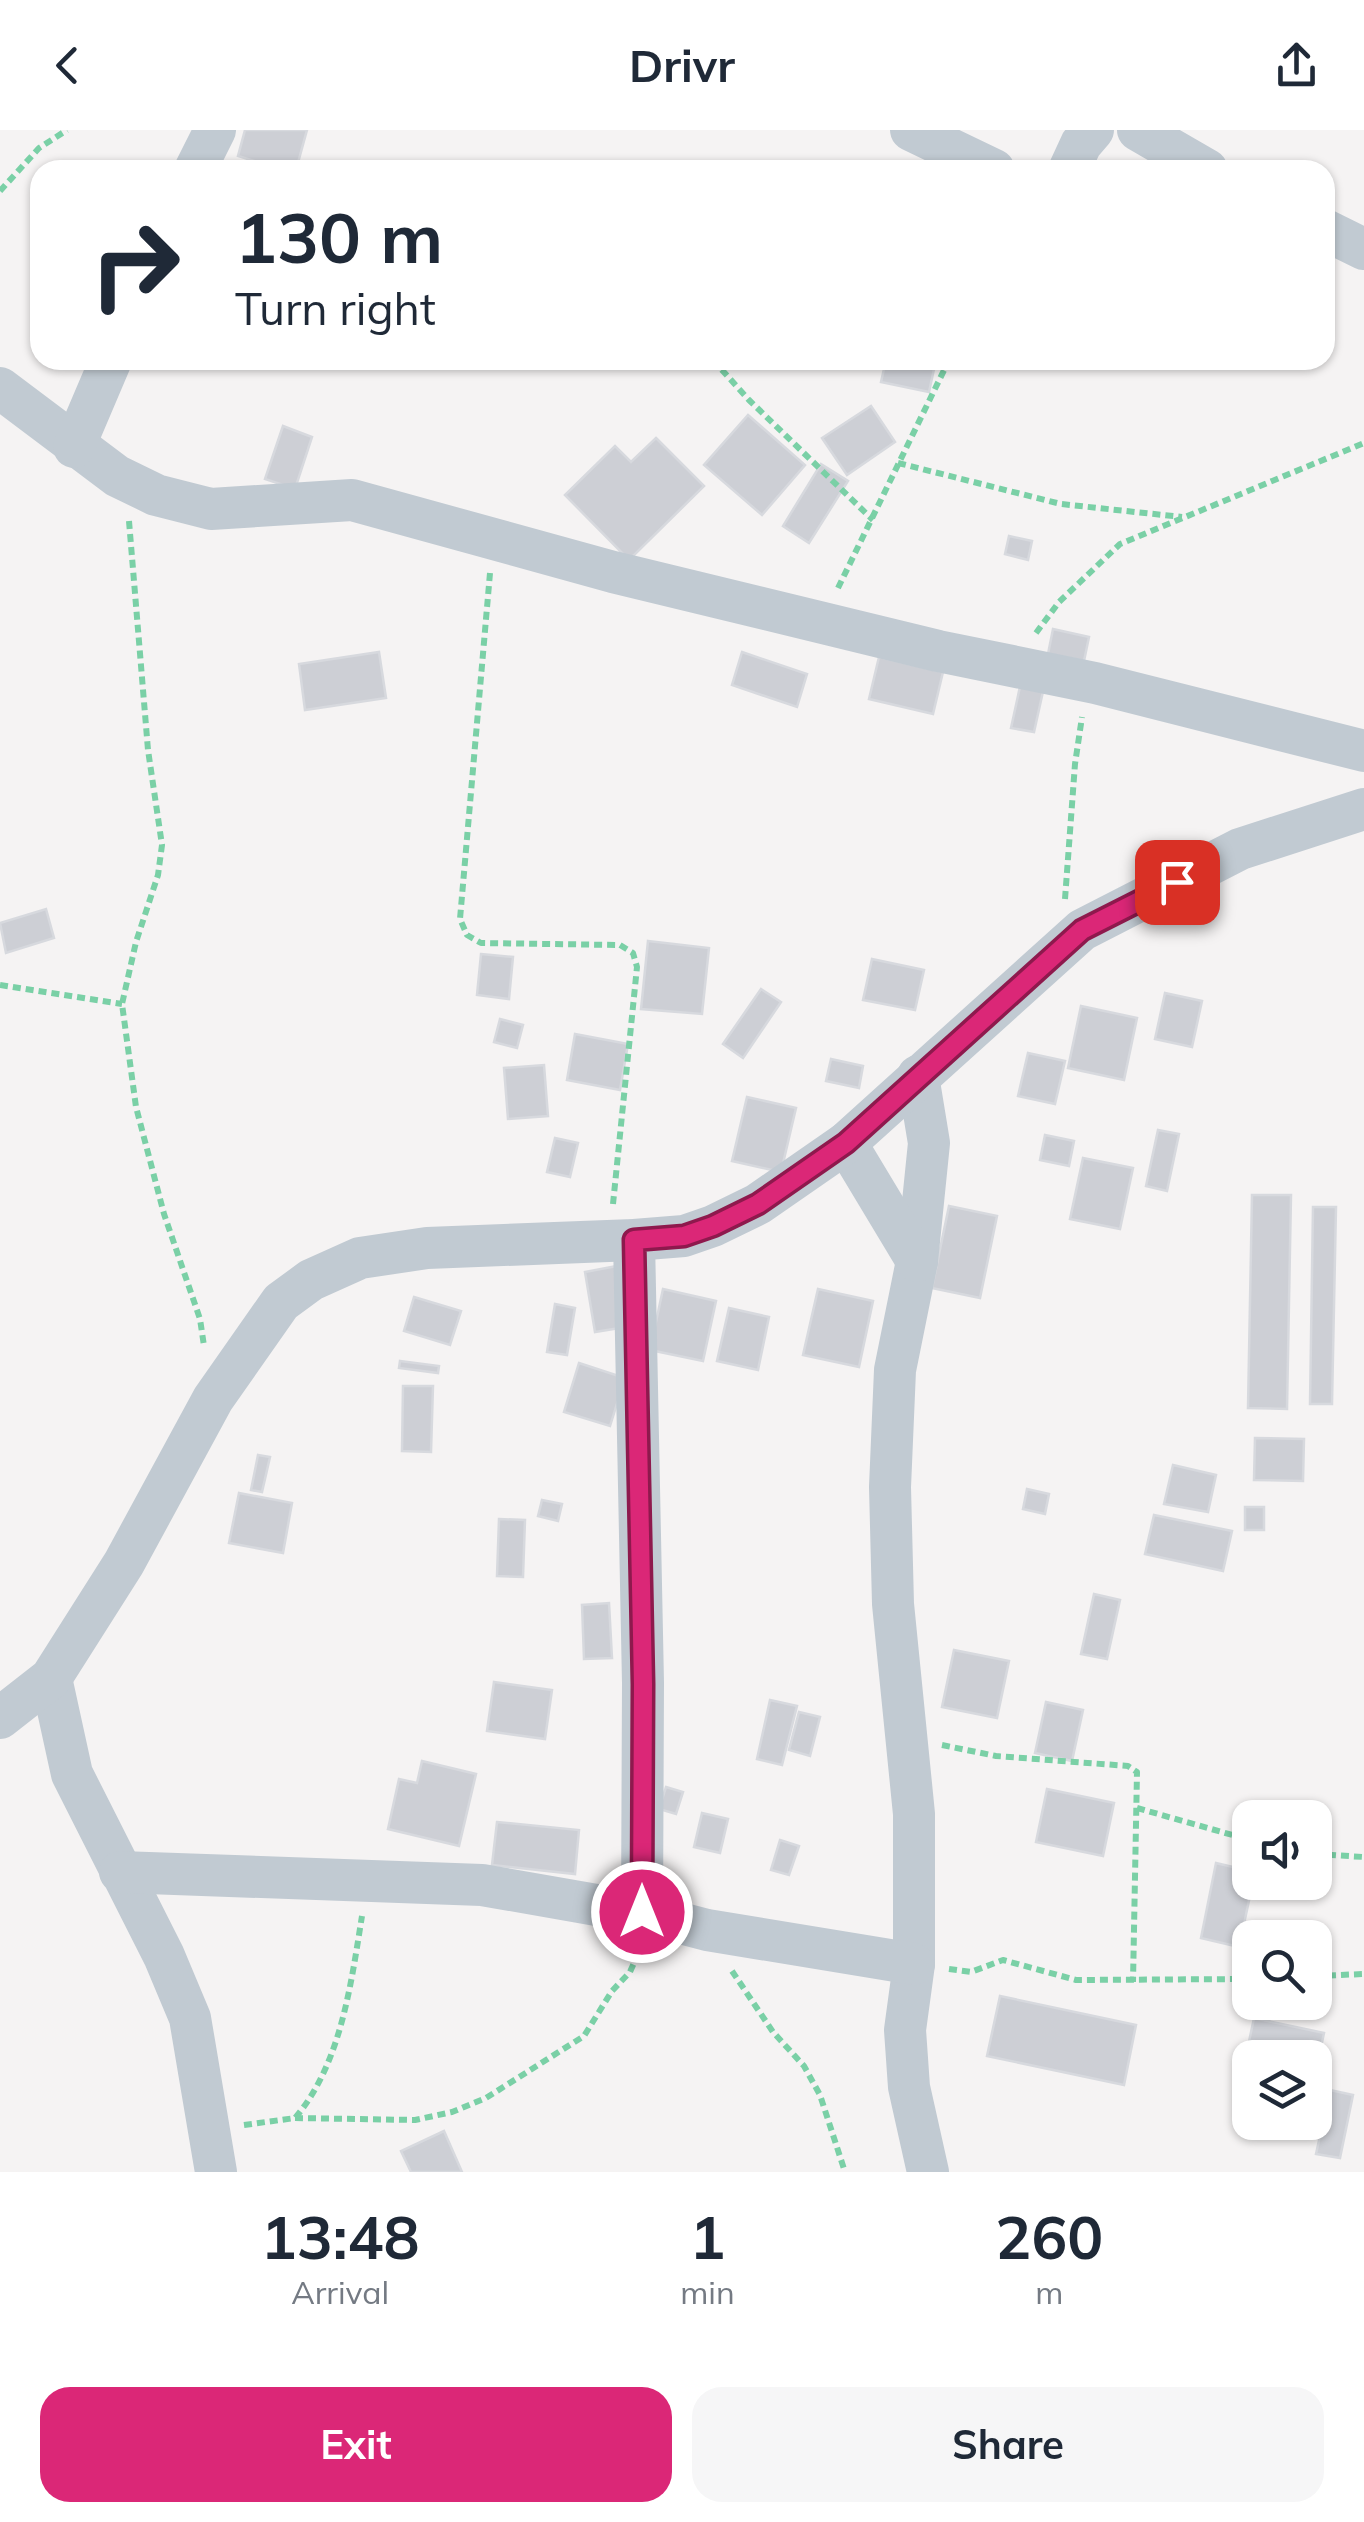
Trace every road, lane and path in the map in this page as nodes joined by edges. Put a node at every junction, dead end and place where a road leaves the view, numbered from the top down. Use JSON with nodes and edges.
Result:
{"nodes":[{"id":1,"x":67,"y":130,"type":"edge"},
{"id":2,"x":215,"y":130,"type":"edge"},
{"id":3,"x":911,"y":130,"type":"edge"},
{"id":4,"x":1093,"y":130,"type":"edge"},
{"id":5,"x":1138,"y":130,"type":"edge"},
{"id":6,"x":200,"y":160,"type":"edge"},
{"id":7,"x":973,"y":160,"type":"edge"},
{"id":8,"x":1074,"y":160,"type":"edge"},
{"id":9,"x":1190,"y":160,"type":"edge"},
{"id":10,"x":0,"y":190,"type":"edge"},
{"id":11,"x":1335,"y":235,"type":"edge"},
{"id":12,"x":1364,"y":248,"type":"edge"},
{"id":13,"x":108,"y":370,"type":"edge"},
{"id":14,"x":722,"y":370,"type":"edge"},
{"id":15,"x":943,"y":370,"type":"edge"},
{"id":16,"x":0,"y":388,"type":"edge"},
{"id":17,"x":1364,"y":443,"type":"edge"},
{"id":18,"x":74,"y":446,"type":"junction"},
{"id":19,"x":898,"y":462,"type":"junction"},
{"id":20,"x":126,"y":480,"type":"junction"},
{"id":21,"x":1183,"y":517,"type":"junction"},
{"id":22,"x":873,"y":520,"type":"junction"},
{"id":23,"x":493,"y":539,"type":"junction"},
{"id":24,"x":820,"y":622,"type":"junction"},
{"id":25,"x":1011,"y":666,"type":"junction"},
{"id":26,"x":1094,"y":683,"type":"junction"},
{"id":27,"x":1364,"y":751,"type":"edge"},
{"id":28,"x":1364,"y":809,"type":"edge"},
{"id":29,"x":1062,"y":947,"type":"junction"},
{"id":30,"x":0,"y":985,"type":"edge"},
{"id":31,"x":122,"y":1004,"type":"junction"},
{"id":32,"x":918,"y":1076,"type":"junction"},
{"id":33,"x":846,"y":1143,"type":"junction"},
{"id":34,"x":622,"y":1240,"type":"junction"},
{"id":35,"x":917,"y":1261,"type":"junction"},
{"id":36,"x":213,"y":1399,"type":"junction"},
{"id":37,"x":51,"y":1678,"type":"junction"},
{"id":38,"x":0,"y":1718,"type":"edge"},
{"id":39,"x":906,"y":1737,"type":"junction"},
{"id":40,"x":1137,"y":1808,"type":"junction"},
{"id":41,"x":1232,"y":1835,"type":"edge"},
{"id":42,"x":1332,"y":1855,"type":"edge"},
{"id":43,"x":1364,"y":1858,"type":"edge"},
{"id":44,"x":120,"y":1872,"type":"junction"},
{"id":45,"x":368,"y":1880,"type":"junction"},
{"id":46,"x":647,"y":1914,"type":"junction"},
{"id":47,"x":708,"y":1930,"type":"junction"},
{"id":48,"x":914,"y":1964,"type":"junction"},
{"id":49,"x":1364,"y":1974,"type":"edge"},
{"id":50,"x":1332,"y":1975,"type":"edge"},
{"id":51,"x":1232,"y":1979,"type":"edge"},
{"id":52,"x":1133,"y":1982,"type":"junction"},
{"id":53,"x":295,"y":2118,"type":"junction"},
{"id":54,"x":208,"y":2129,"type":"junction"},
{"id":55,"x":216,"y":2172,"type":"edge"},
{"id":56,"x":845,"y":2172,"type":"edge"},
{"id":57,"x":928,"y":2172,"type":"edge"}],
"edges":[{"from":1,"to":10,"type":"path"},
{"from":2,"to":6,"type":"street"},
{"from":3,"to":7,"type":"street"},
{"from":4,"to":8,"type":"street"},
{"from":5,"to":9,"type":"street"},
{"from":11,"to":12,"type":"street"},
{"from":13,"to":18,"type":"street"},
{"from":14,"to":22,"type":"path"},
{"from":15,"to":19,"type":"path"},
{"from":16,"to":18,"type":"street"},
{"from":17,"to":21,"type":"path"},
{"from":18,"to":20,"type":"street"},
{"from":19,"to":21,"type":"path"},
{"from":19,"to":22,"type":"path"},
{"from":20,"to":23,"type":"street"},
{"from":20,"to":31,"type":"path"},
{"from":21,"to":25,"type":"path"},
{"from":22,"to":24,"type":"path"},
{"from":23,"to":24,"type":"street"},
{"from":23,"to":34,"type":"path"},
{"from":24,"to":25,"type":"street"},
{"from":25,"to":26,"type":"street"},
{"from":26,"to":27,"type":"street"},
{"from":26,"to":29,"type":"path"},
{"from":28,"to":29,"type":"street"},
{"from":29,"to":32,"type":"street"},
{"from":30,"to":31,"type":"path"},
{"from":31,"to":36,"type":"path"},
{"from":32,"to":33,"type":"street"},
{"from":32,"to":35,"type":"street"},
{"from":33,"to":34,"type":"street"},
{"from":33,"to":35,"type":"street"},
{"from":34,"to":36,"type":"street"},
{"from":34,"to":46,"type":"street"},
{"from":35,"to":39,"type":"street"},
{"from":36,"to":37,"type":"street"},
{"from":37,"to":38,"type":"street"},
{"from":37,"to":44,"type":"street"},
{"from":39,"to":40,"type":"path"},
{"from":39,"to":48,"type":"street"},
{"from":40,"to":41,"type":"path"},
{"from":40,"to":52,"type":"path"},
{"from":42,"to":43,"type":"path"},
{"from":44,"to":45,"type":"street"},
{"from":44,"to":54,"type":"street"},
{"from":45,"to":46,"type":"street"},
{"from":45,"to":53,"type":"path"},
{"from":46,"to":47,"type":"street"},
{"from":46,"to":53,"type":"path"},
{"from":47,"to":48,"type":"street"},
{"from":47,"to":56,"type":"path"},
{"from":48,"to":52,"type":"path"},
{"from":48,"to":57,"type":"street"},
{"from":49,"to":50,"type":"path"},
{"from":51,"to":52,"type":"path"},
{"from":53,"to":54,"type":"path"},
{"from":54,"to":55,"type":"street"}]}
